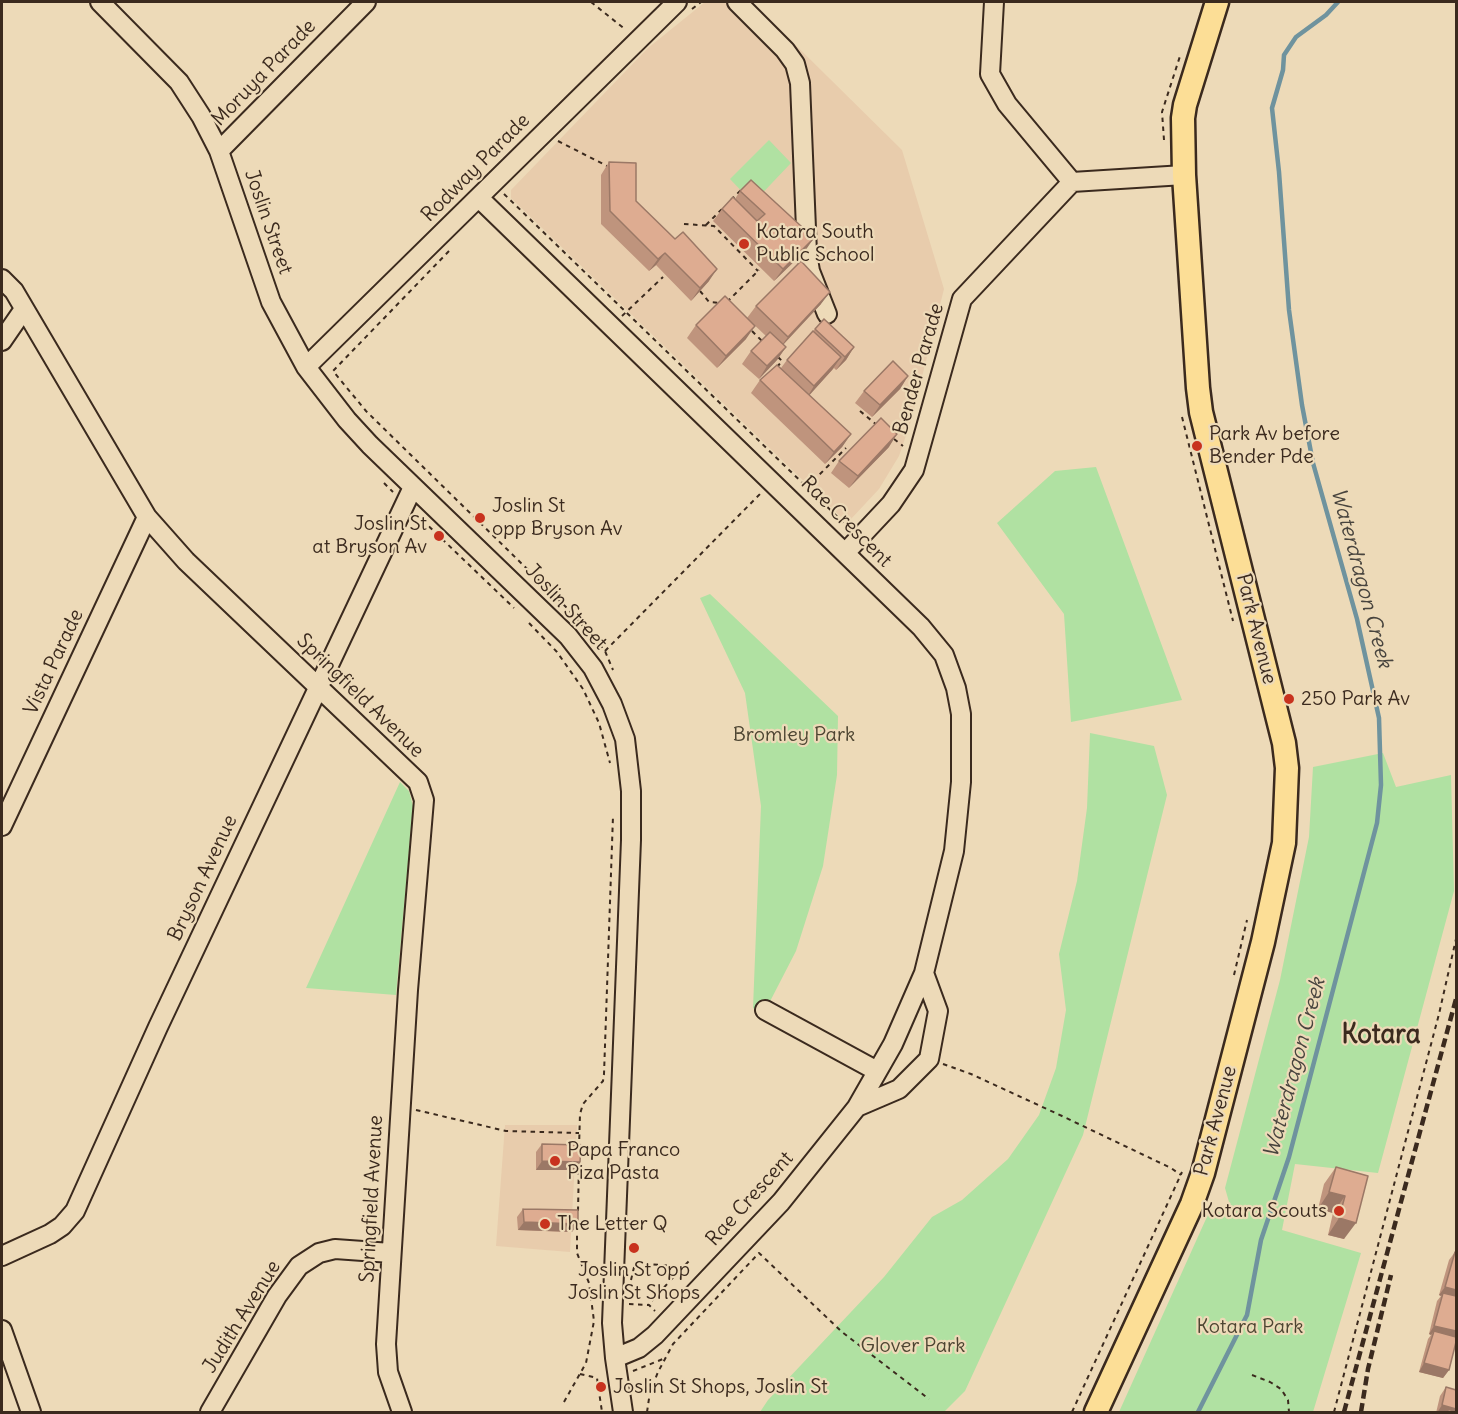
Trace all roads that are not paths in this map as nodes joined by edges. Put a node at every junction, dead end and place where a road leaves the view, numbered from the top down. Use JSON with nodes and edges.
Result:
{"nodes":[{"id":1,"x":100,"y":2,"type":"edge"},
{"id":2,"x":366,"y":2,"type":"edge"},
{"id":3,"x":677,"y":2,"type":"edge"},
{"id":4,"x":737,"y":2,"type":"edge"},
{"id":5,"x":994,"y":2,"type":"edge"},
{"id":6,"x":1217,"y":2,"type":"edge"},
{"id":7,"x":219,"y":151,"type":"junction"},
{"id":8,"x":1184,"y":175,"type":"junction"},
{"id":9,"x":1072,"y":182,"type":"junction"},
{"id":10,"x":479,"y":198,"type":"junction"},
{"id":11,"x":2,"y":279,"type":"edge"},
{"id":12,"x":24,"y":309,"type":"junction"},
{"id":13,"x":827,"y":314,"type":"dead end"},
{"id":14,"x":2,"y":342,"type":"edge"},
{"id":15,"x":306,"y":367,"type":"junction"},
{"id":16,"x":413,"y":487,"type":"junction"},
{"id":17,"x":147,"y":517,"type":"junction"},
{"id":18,"x":844,"y":553,"type":"junction"},
{"id":19,"x":318,"y":687,"type":"junction"},
{"id":20,"x":2,"y":826,"type":"edge"},
{"id":21,"x":924,"y":973,"type":"junction"},
{"id":22,"x":765,"y":1010,"type":"dead end"},
{"id":23,"x":877,"y":1071,"type":"junction"},
{"id":24,"x":857,"y":1107,"type":"junction"},
{"id":25,"x":391,"y":1253,"type":"junction"},
{"id":26,"x":2,"y":1256,"type":"edge"},
{"id":27,"x":2,"y":1330,"type":"edge"},
{"id":28,"x":615,"y":1358,"type":"junction"},
{"id":29,"x":31,"y":1413,"type":"edge"},
{"id":30,"x":210,"y":1413,"type":"edge"},
{"id":31,"x":402,"y":1413,"type":"edge"},
{"id":32,"x":623,"y":1413,"type":"edge"},
{"id":33,"x":1096,"y":1413,"type":"edge"}],
"edges":[{"from":1,"to":7,"type":"street","name":"Joslin Street"},
{"from":2,"to":7,"type":"street","name":"Moruya Parade"},
{"from":3,"to":10,"type":"street","name":"Rodway Parade"},
{"from":4,"to":13,"type":"street"},
{"from":5,"to":9,"type":"street"},
{"from":6,"to":8,"type":"main road","name":"Park Avenue"},
{"from":7,"to":15,"type":"street","name":"Joslin Street"},
{"from":8,"to":9,"type":"street"},
{"from":8,"to":33,"type":"main road","name":"Park Avenue"},
{"from":9,"to":18,"type":"street","name":"Bender Parade"},
{"from":10,"to":15,"type":"street","name":"Rodway Parade"},
{"from":10,"to":18,"type":"street","name":"Rae Crescent"},
{"from":11,"to":12,"type":"street","name":"Springfield Avenue"},
{"from":12,"to":14,"type":"street"},
{"from":12,"to":17,"type":"street","name":"Springfield Avenue"},
{"from":15,"to":16,"type":"street","name":"Joslin Street"},
{"from":16,"to":19,"type":"street","name":"Bryson Avenue"},
{"from":16,"to":28,"type":"street","name":"Joslin Street"},
{"from":17,"to":19,"type":"street","name":"Springfield Avenue"},
{"from":17,"to":20,"type":"street","name":"Vista Parade"},
{"from":18,"to":21,"type":"street","name":"Rae Crescent"},
{"from":19,"to":25,"type":"street","name":"Springfield Avenue"},
{"from":19,"to":26,"type":"street","name":"Bryson Avenue"},
{"from":21,"to":23,"type":"street","name":"Rae Crescent"},
{"from":21,"to":24,"type":"street","name":"Rae Crescent"},
{"from":22,"to":23,"type":"street"},
{"from":23,"to":24,"type":"street","name":"Rae Crescent"},
{"from":24,"to":28,"type":"street","name":"Rae Crescent"},
{"from":25,"to":30,"type":"street","name":"Judith Avenue"},
{"from":25,"to":31,"type":"street","name":"Springfield Avenue"},
{"from":27,"to":29,"type":"street"},
{"from":28,"to":32,"type":"street","name":"Joslin Street"}]}
